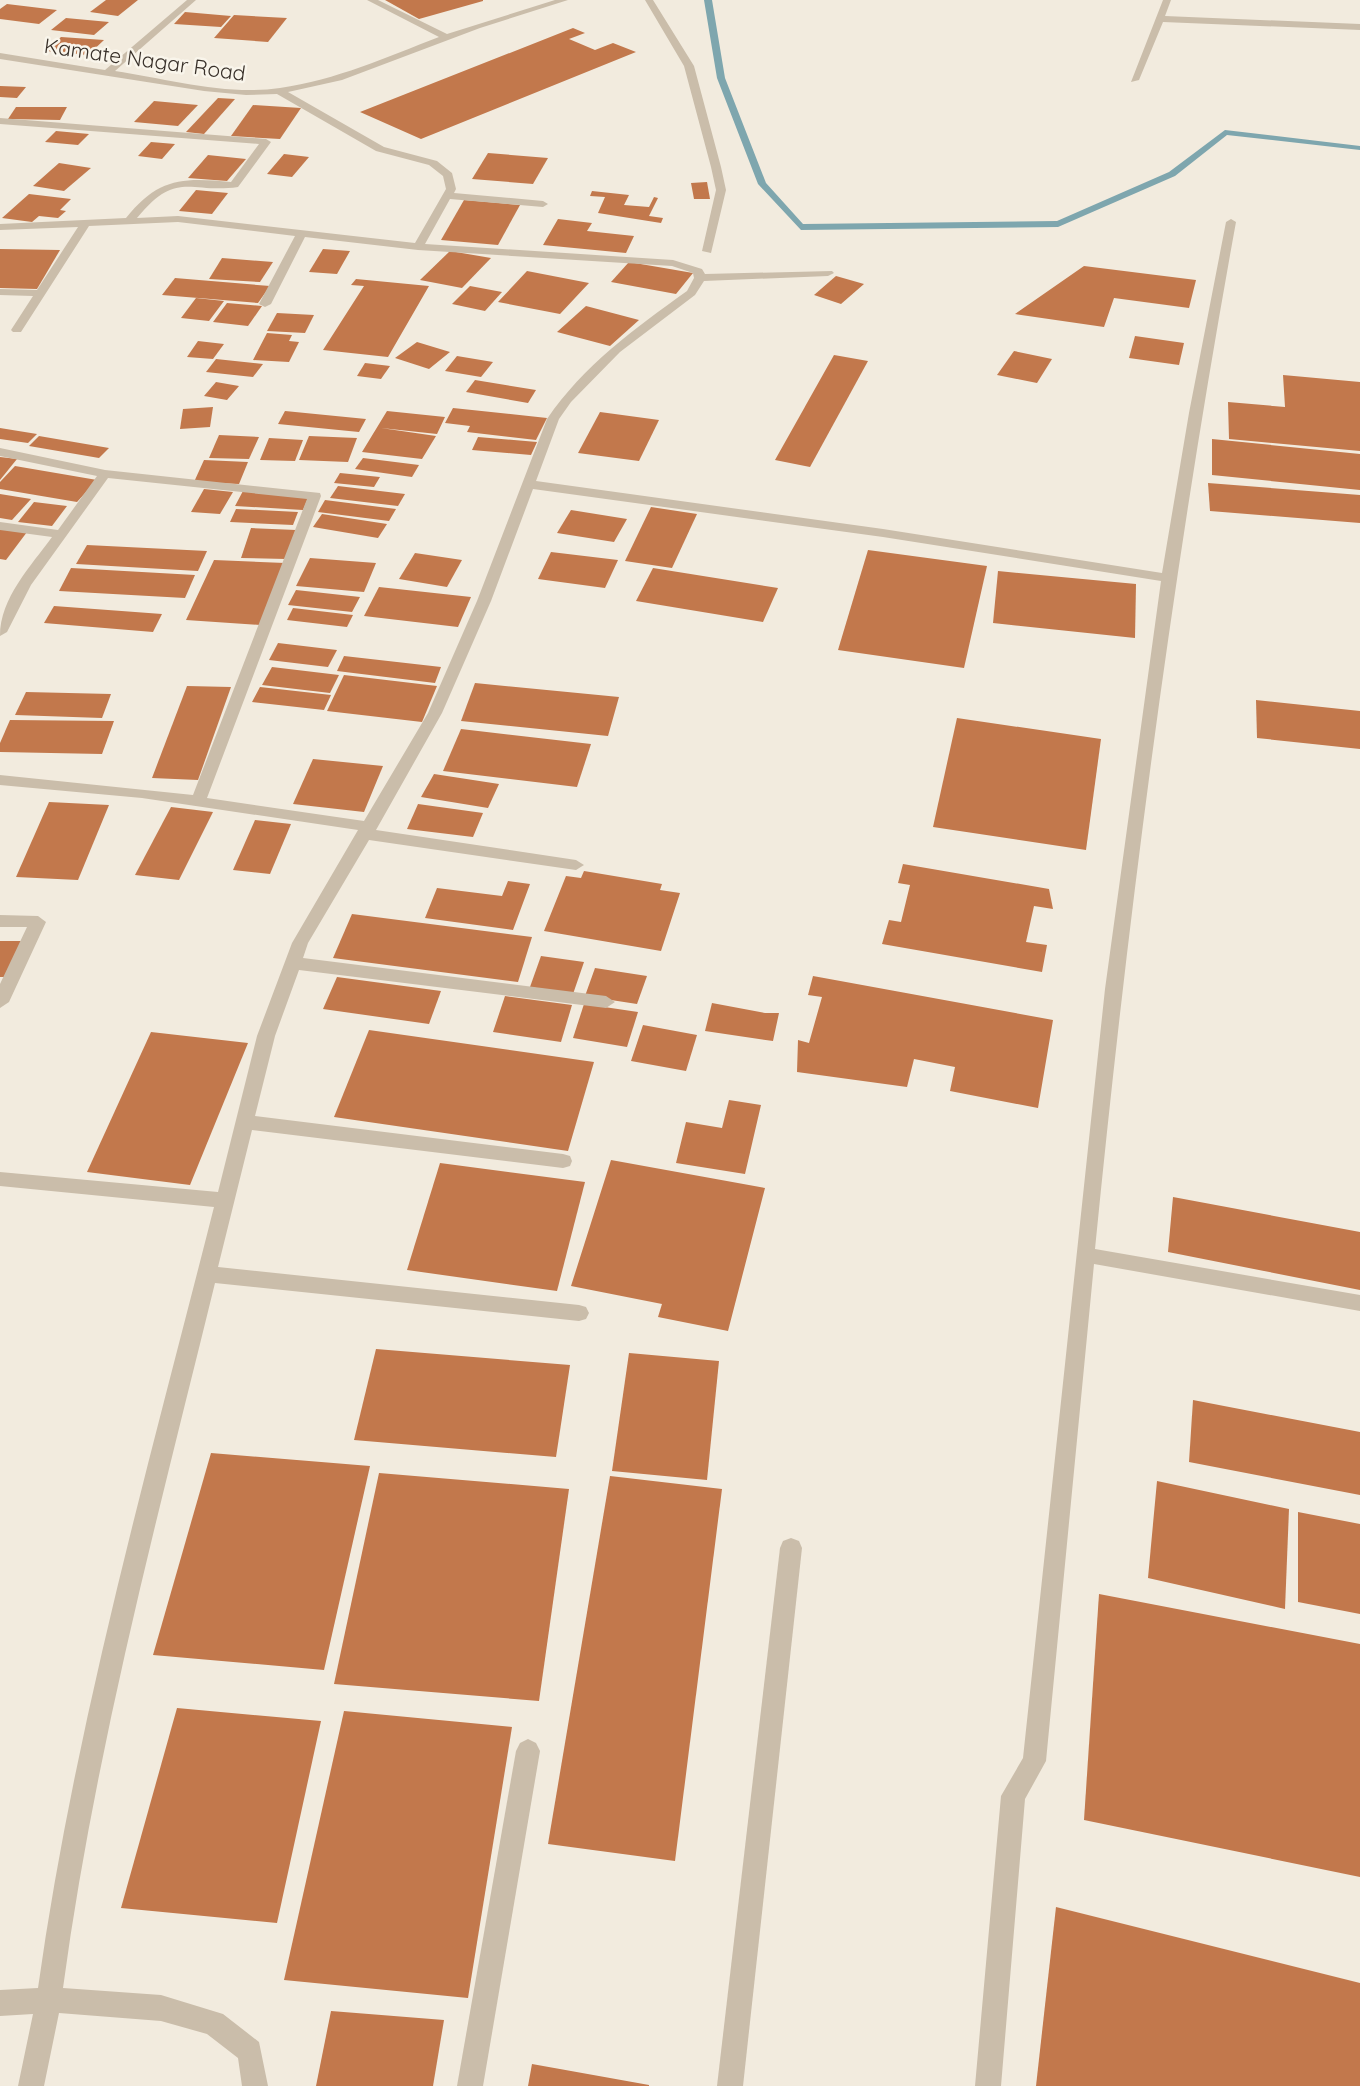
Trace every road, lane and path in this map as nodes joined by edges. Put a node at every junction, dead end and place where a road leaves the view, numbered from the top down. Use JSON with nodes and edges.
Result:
{"nodes":[{"id":1,"x":192,"y":0,"type":"edge"},
{"id":2,"x":371,"y":0,"type":"edge"},
{"id":3,"x":564,"y":0,"type":"edge"},
{"id":4,"x":649,"y":0,"type":"edge"},
{"id":5,"x":1167,"y":0,"type":"edge"},
{"id":6,"x":1160,"y":19,"type":"junction"},
{"id":7,"x":1360,"y":27,"type":"edge"},
{"id":8,"x":446,"y":37,"type":"junction"},
{"id":9,"x":4,"y":56,"type":"edge"},
{"id":10,"x":0,"y":68,"type":"edge"},
{"id":11,"x":106,"y":74,"type":"junction"},
{"id":12,"x":1134,"y":80,"type":"dead end"},
{"id":13,"x":279,"y":90,"type":"junction"},
{"id":14,"x":0,"y":121,"type":"edge"},
{"id":15,"x":448,"y":196,"type":"junction"},
{"id":16,"x":543,"y":204,"type":"dead end"},
{"id":17,"x":129,"y":221,"type":"junction"},
{"id":18,"x":1231,"y":222,"type":"dead end"},
{"id":19,"x":0,"y":227,"type":"edge"},
{"id":20,"x":81,"y":230,"type":"junction"},
{"id":21,"x":302,"y":233,"type":"junction"},
{"id":22,"x":0,"y":236,"type":"edge"},
{"id":23,"x":418,"y":247,"type":"junction"},
{"id":24,"x":707,"y":251,"type":"dead end"},
{"id":25,"x":828,"y":273,"type":"dead end"},
{"id":26,"x":701,"y":278,"type":"junction"},
{"id":27,"x":0,"y":292,"type":"edge"},
{"id":28,"x":42,"y":293,"type":"junction"},
{"id":29,"x":265,"y":304,"type":"dead end"},
{"id":30,"x":17,"y":330,"type":"dead end"},
{"id":31,"x":0,"y":452,"type":"edge"},
{"id":32,"x":105,"y":474,"type":"junction"},
{"id":33,"x":527,"y":484,"type":"junction"},
{"id":34,"x":0,"y":526,"type":"edge"},
{"id":35,"x":61,"y":534,"type":"junction"},
{"id":36,"x":1167,"y":578,"type":"junction"},
{"id":37,"x":0,"y":632,"type":"edge"},
{"id":38,"x":0,"y":780,"type":"edge"},
{"id":39,"x":198,"y":802,"type":"junction"},
{"id":40,"x":368,"y":830,"type":"junction"},
{"id":41,"x":576,"y":865,"type":"dead end"},
{"id":42,"x":0,"y":921,"type":"edge"},
{"id":43,"x":293,"y":963,"type":"junction"},
{"id":44,"x":0,"y":1002,"type":"edge"},
{"id":45,"x":606,"y":1002,"type":"dead end"},
{"id":46,"x":243,"y":1122,"type":"junction"},
{"id":47,"x":563,"y":1161,"type":"dead end"},
{"id":48,"x":0,"y":1179,"type":"edge"},
{"id":49,"x":223,"y":1200,"type":"junction"},
{"id":50,"x":1087,"y":1255,"type":"junction"},
{"id":51,"x":206,"y":1274,"type":"junction"},
{"id":52,"x":1360,"y":1303,"type":"edge"},
{"id":53,"x":579,"y":1313,"type":"dead end"},
{"id":54,"x":792,"y":1548,"type":"dead end"},
{"id":55,"x":528,"y":1751,"type":"dead end"},
{"id":56,"x":49,"y":2000,"type":"junction"},
{"id":57,"x":0,"y":2003,"type":"edge"},
{"id":58,"x":31,"y":2086,"type":"edge"},
{"id":59,"x":255,"y":2086,"type":"edge"},
{"id":60,"x":470,"y":2086,"type":"edge"},
{"id":61,"x":730,"y":2086,"type":"edge"},
{"id":62,"x":988,"y":2086,"type":"edge"}],
"edges":[{"from":1,"to":11,"type":"street"},
{"from":2,"to":8,"type":"street"},
{"from":3,"to":8,"type":"street","name":"Kamate Nagar Road"},
{"from":4,"to":24,"type":"street"},
{"from":5,"to":6,"type":"street"},
{"from":6,"to":7,"type":"street"},
{"from":6,"to":12,"type":"street"},
{"from":8,"to":13,"type":"street","name":"Kamate Nagar Road"},
{"from":9,"to":10,"type":"street"},
{"from":9,"to":11,"type":"street","name":"Kamate Nagar Road"},
{"from":11,"to":13,"type":"street","name":"Kamate Nagar Road"},
{"from":13,"to":15,"type":"street"},
{"from":14,"to":17,"type":"street"},
{"from":15,"to":16,"type":"street"},
{"from":15,"to":23,"type":"street"},
{"from":17,"to":20,"type":"street"},
{"from":17,"to":21,"type":"street"},
{"from":18,"to":36,"type":"street"},
{"from":19,"to":20,"type":"street"},
{"from":20,"to":22,"type":"street"},
{"from":20,"to":28,"type":"street"},
{"from":21,"to":23,"type":"street"},
{"from":21,"to":29,"type":"street"},
{"from":23,"to":26,"type":"street"},
{"from":25,"to":26,"type":"street"},
{"from":26,"to":33,"type":"street"},
{"from":27,"to":28,"type":"street"},
{"from":28,"to":30,"type":"street"},
{"from":31,"to":32,"type":"street"},
{"from":32,"to":35,"type":"street"},
{"from":32,"to":39,"type":"street"},
{"from":33,"to":36,"type":"street"},
{"from":33,"to":40,"type":"street"},
{"from":34,"to":35,"type":"street"},
{"from":35,"to":37,"type":"street"},
{"from":36,"to":50,"type":"street"},
{"from":38,"to":39,"type":"street"},
{"from":39,"to":40,"type":"street"},
{"from":40,"to":41,"type":"street"},
{"from":40,"to":43,"type":"street"},
{"from":42,"to":44,"type":"street"},
{"from":43,"to":45,"type":"street"},
{"from":43,"to":46,"type":"street"},
{"from":46,"to":47,"type":"street"},
{"from":46,"to":49,"type":"street"},
{"from":48,"to":49,"type":"street"},
{"from":49,"to":51,"type":"street"},
{"from":50,"to":52,"type":"street"},
{"from":50,"to":62,"type":"street"},
{"from":51,"to":53,"type":"street"},
{"from":51,"to":56,"type":"street"},
{"from":54,"to":61,"type":"street"},
{"from":55,"to":60,"type":"street"},
{"from":56,"to":57,"type":"street"},
{"from":56,"to":58,"type":"street"},
{"from":56,"to":59,"type":"street"}]}
